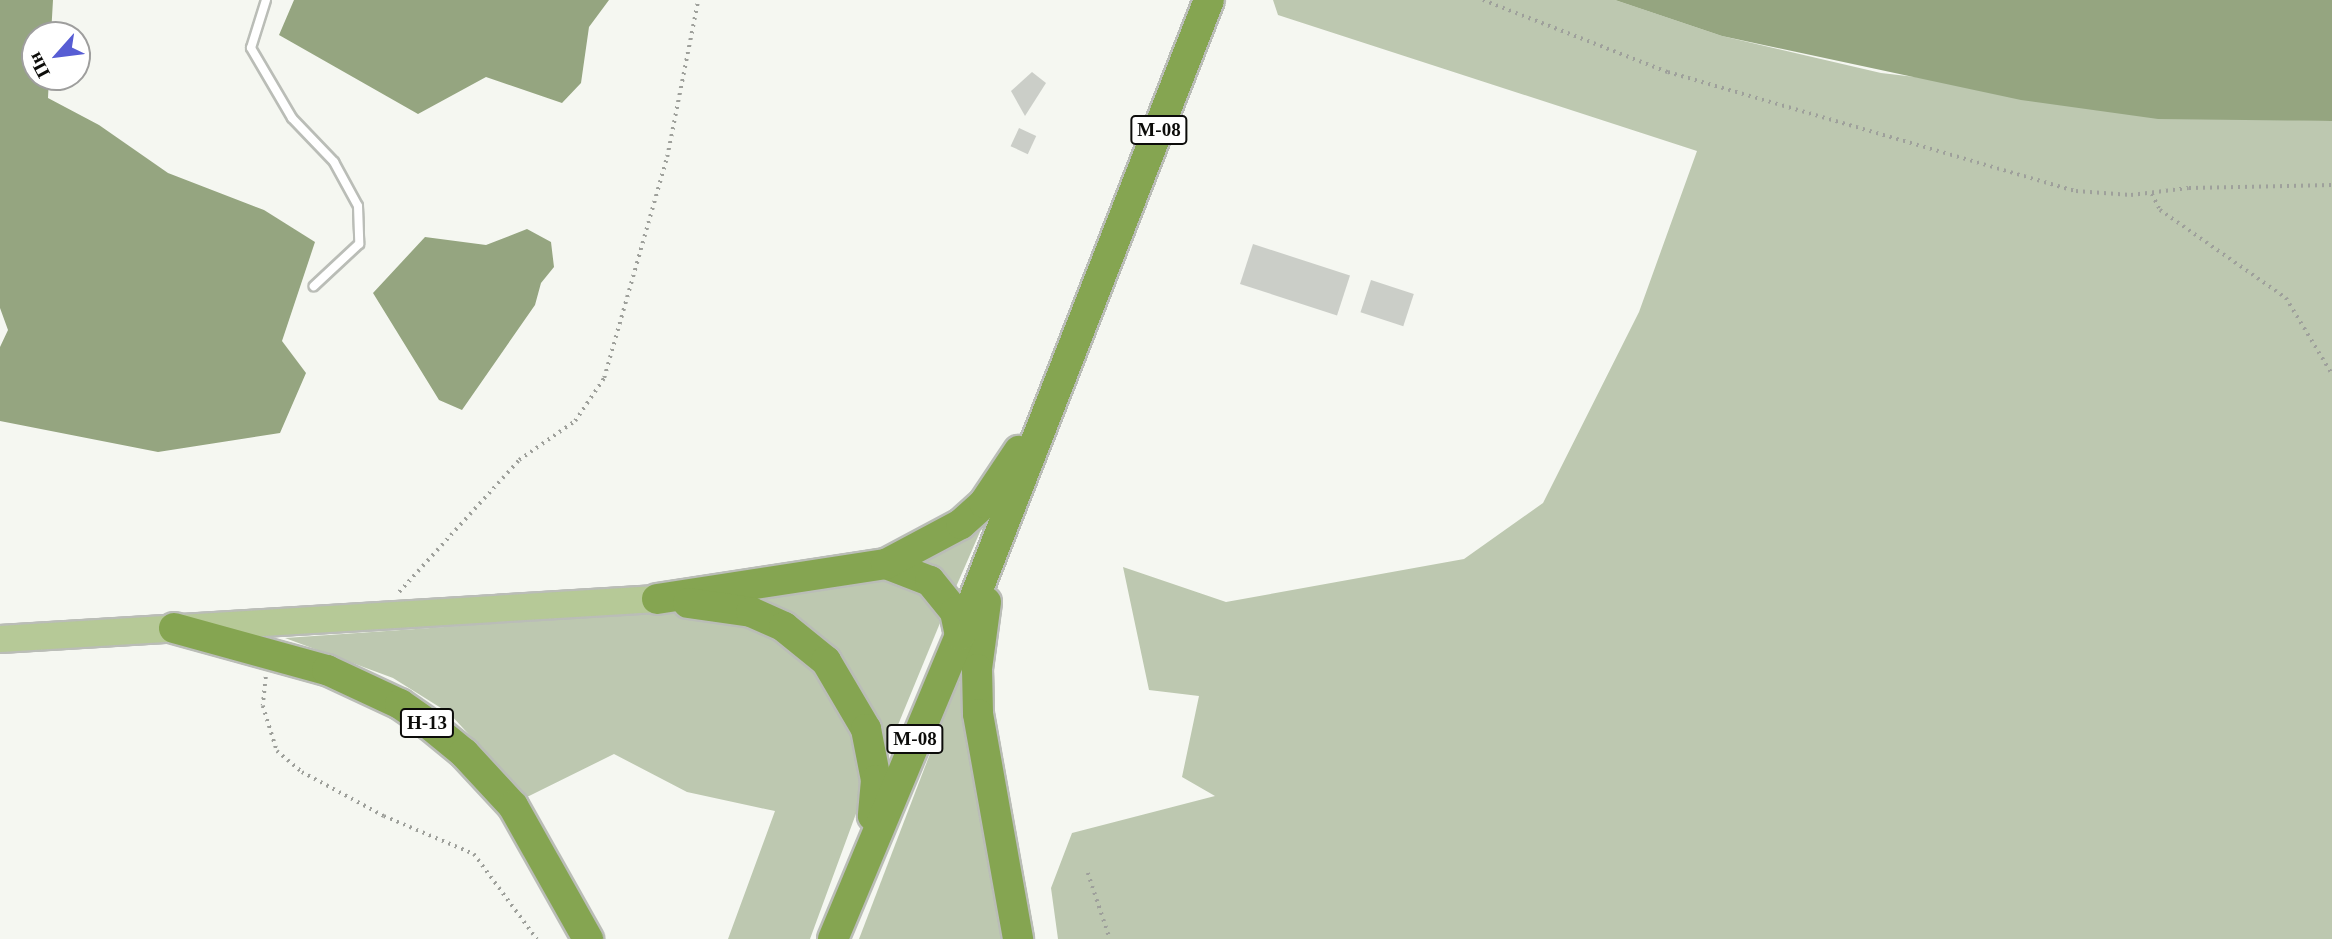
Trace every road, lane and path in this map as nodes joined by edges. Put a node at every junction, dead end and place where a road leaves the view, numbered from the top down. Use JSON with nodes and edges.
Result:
{"nodes":[{"id":1,"x":266,"y":0,"type":"edge"},
{"id":2,"x":698,"y":0,"type":"edge"},
{"id":3,"x":1209,"y":0,"type":"edge"},
{"id":4,"x":1483,"y":0,"type":"edge"},
{"id":5,"x":2332,"y":186,"type":"edge"},
{"id":6,"x":2152,"y":193,"type":"junction"},
{"id":7,"x":314,"y":286,"type":"dead end"},
{"id":8,"x":2332,"y":374,"type":"edge"},
{"id":9,"x":1049,"y":408,"type":"junction"},
{"id":10,"x":992,"y":553,"type":"junction"},
{"id":11,"x":886,"y":564,"type":"junction"},
{"id":12,"x":657,"y":599,"type":"junction"},
{"id":13,"x":379,"y":615,"type":"junction"},
{"id":14,"x":174,"y":628,"type":"junction"},
{"id":15,"x":960,"y":635,"type":"junction"},
{"id":16,"x":0,"y":639,"type":"edge"},
{"id":17,"x":269,"y":654,"type":"junction"},
{"id":18,"x":871,"y":842,"type":"junction"},
{"id":19,"x":1088,"y":873,"type":"dead end"},
{"id":20,"x":537,"y":939,"type":"edge"},
{"id":21,"x":587,"y":939,"type":"edge"},
{"id":22,"x":832,"y":939,"type":"edge"},
{"id":23,"x":1018,"y":939,"type":"edge"},
{"id":24,"x":1110,"y":939,"type":"edge"}],
"edges":[{"from":1,"to":7,"type":"lane"},
{"from":2,"to":13,"type":"path"},
{"from":3,"to":9,"type":"highway","number":"М-08"},
{"from":4,"to":6,"type":"path"},
{"from":5,"to":6,"type":"path"},
{"from":6,"to":8,"type":"path"},
{"from":9,"to":10,"type":"highway","number":"М-08"},
{"from":9,"to":11,"type":"highway","number":"Н-13"},
{"from":10,"to":15,"type":"highway","number":"М-08"},
{"from":10,"to":23,"type":"highway"},
{"from":11,"to":12,"type":"highway","number":"Н-13"},
{"from":11,"to":15,"type":"highway"},
{"from":12,"to":13,"type":"main road","number":"Н-13"},
{"from":12,"to":18,"type":"highway","number":"Н-13"},
{"from":13,"to":14,"type":"main road","number":"Н-13"},
{"from":14,"to":16,"type":"main road","number":"Н-13"},
{"from":14,"to":17,"type":"highway","number":"Н-13"},
{"from":15,"to":18,"type":"highway","number":"М-08"},
{"from":17,"to":20,"type":"path"},
{"from":17,"to":21,"type":"highway","number":"Н-13"},
{"from":18,"to":22,"type":"highway","number":"М-08"},
{"from":19,"to":24,"type":"path"}]}
